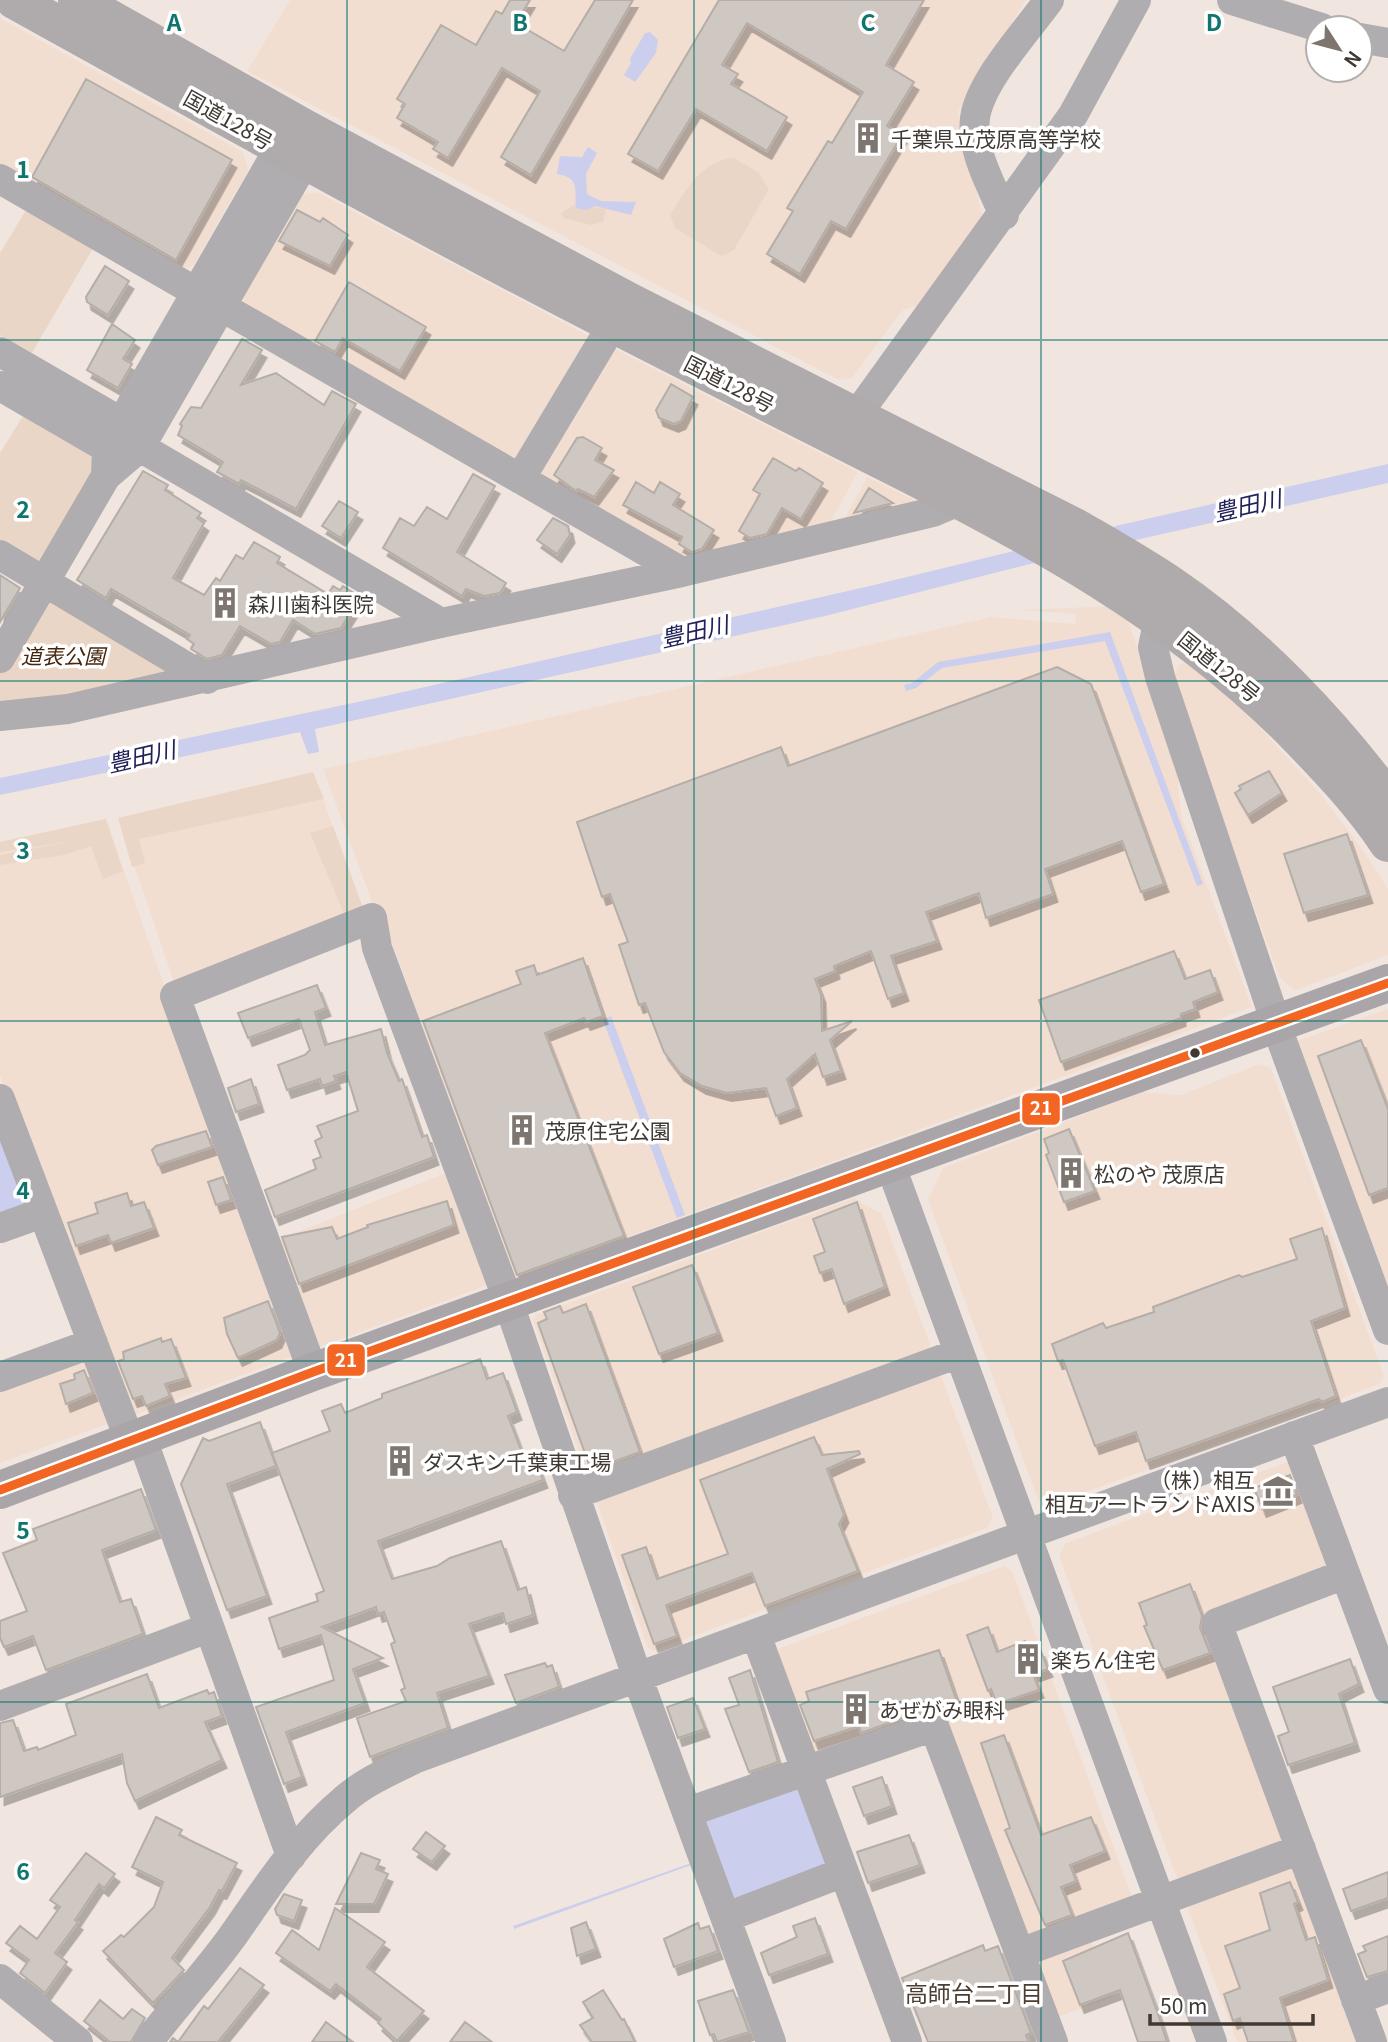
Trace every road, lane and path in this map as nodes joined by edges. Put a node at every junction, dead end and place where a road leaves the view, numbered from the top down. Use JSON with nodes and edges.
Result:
{"nodes":[{"id":1,"x":14,"y":0,"type":"edge"},
{"id":2,"x":77,"y":0,"type":"edge"},
{"id":3,"x":1049,"y":0,"type":"edge"},
{"id":4,"x":1136,"y":0,"type":"edge"},
{"id":5,"x":1232,"y":0,"type":"edge"},
{"id":6,"x":1304,"y":22,"type":"edge"},
{"id":7,"x":298,"y":146,"type":"junction"},
{"id":8,"x":0,"y":178,"type":"edge"},
{"id":9,"x":1004,"y":215,"type":"junction"},
{"id":10,"x":195,"y":291,"type":"junction"},
{"id":11,"x":222,"y":307,"type":"junction"},
{"id":12,"x":613,"y":324,"type":"junction"},
{"id":13,"x":0,"y":352,"type":"edge"},
{"id":14,"x":0,"y":386,"type":"edge"},
{"id":15,"x":121,"y":422,"type":"junction"},
{"id":16,"x":849,"y":428,"type":"junction"},
{"id":17,"x":141,"y":447,"type":"junction"},
{"id":18,"x":106,"y":462,"type":"junction"},
{"id":19,"x":520,"y":479,"type":"junction"},
{"id":20,"x":980,"y":499,"type":"junction"},
{"id":21,"x":0,"y":555,"type":"edge"},
{"id":22,"x":682,"y":572,"type":"junction"},
{"id":23,"x":45,"y":581,"type":"junction"},
{"id":24,"x":1160,"y":618,"type":"junction"},
{"id":25,"x":440,"y":624,"type":"junction"},
{"id":26,"x":0,"y":658,"type":"edge"},
{"id":27,"x":207,"y":679,"type":"junction"},
{"id":28,"x":0,"y":716,"type":"edge"},
{"id":29,"x":1388,"y":800,"type":"edge"},
{"id":30,"x":1388,"y":843,"type":"edge"},
{"id":31,"x":1388,"y":983,"type":"edge"},
{"id":32,"x":1275,"y":1021,"type":"junction"},
{"id":33,"x":0,"y":1099,"type":"edge"},
{"id":34,"x":890,"y":1164,"type":"junction"},
{"id":35,"x":42,"y":1213,"type":"junction"},
{"id":36,"x":0,"y":1228,"type":"edge"},
{"id":37,"x":506,"y":1302,"type":"junction"},
{"id":38,"x":1388,"y":1330,"type":"edge"},
{"id":39,"x":93,"y":1343,"type":"junction"},
{"id":40,"x":959,"y":1353,"type":"junction"},
{"id":41,"x":313,"y":1373,"type":"junction"},
{"id":42,"x":0,"y":1377,"type":"edge"},
{"id":43,"x":1388,"y":1402,"type":"edge"},
{"id":44,"x":1294,"y":1436,"type":"junction"},
{"id":45,"x":136,"y":1439,"type":"junction"},
{"id":46,"x":0,"y":1490,"type":"edge"},
{"id":47,"x":573,"y":1495,"type":"junction"},
{"id":48,"x":1026,"y":1535,"type":"junction"},
{"id":49,"x":1345,"y":1574,"type":"junction"},
{"id":50,"x":208,"y":1628,"type":"junction"},
{"id":51,"x":756,"y":1634,"type":"junction"},
{"id":52,"x":638,"y":1679,"type":"junction"},
{"id":53,"x":1388,"y":1689,"type":"edge"},
{"id":54,"x":0,"y":1706,"type":"edge"},
{"id":55,"x":808,"y":1772,"type":"junction"},
{"id":56,"x":688,"y":1812,"type":"junction"},
{"id":57,"x":1301,"y":1849,"type":"junction"},
{"id":58,"x":290,"y":1856,"type":"junction"},
{"id":59,"x":844,"y":1872,"type":"junction"},
{"id":60,"x":1159,"y":1901,"type":"junction"},
{"id":61,"x":727,"y":1917,"type":"junction"},
{"id":62,"x":1020,"y":1953,"type":"junction"},
{"id":63,"x":0,"y":1979,"type":"edge"},
{"id":64,"x":1388,"y":1988,"type":"edge"},
{"id":65,"x":1356,"y":2000,"type":"junction"},
{"id":66,"x":78,"y":2042,"type":"edge"},
{"id":67,"x":148,"y":2042,"type":"edge"},
{"id":68,"x":771,"y":2042,"type":"edge"},
{"id":69,"x":907,"y":2042,"type":"edge"},
{"id":70,"x":1053,"y":2042,"type":"edge"},
{"id":71,"x":1212,"y":2042,"type":"edge"},
{"id":72,"x":1372,"y":2042,"type":"edge"}],
"edges":[{"from":1,"to":7,"type":"highway","name":"国道128号"},
{"from":2,"to":7,"type":"highway","name":"国道128号"},
{"from":3,"to":9,"type":"street"},
{"from":4,"to":9,"type":"street"},
{"from":5,"to":6,"type":"street"},
{"from":7,"to":10,"type":"street"},
{"from":7,"to":11,"type":"street"},
{"from":7,"to":12,"type":"highway","name":"国道128号"},
{"from":7,"to":16,"type":"highway","name":"国道128号"},
{"from":8,"to":10,"type":"street"},
{"from":9,"to":16,"type":"street"},
{"from":10,"to":11,"type":"street"},
{"from":10,"to":15,"type":"street"},
{"from":11,"to":17,"type":"street"},
{"from":11,"to":19,"type":"street"},
{"from":12,"to":16,"type":"highway","name":"国道128号"},
{"from":12,"to":19,"type":"street"},
{"from":13,"to":15,"type":"street"},
{"from":14,"to":18,"type":"street"},
{"from":15,"to":17,"type":"street"},
{"from":15,"to":18,"type":"street"},
{"from":16,"to":20,"type":"highway","name":"国道128号"},
{"from":17,"to":18,"type":"street"},
{"from":17,"to":25,"type":"street"},
{"from":18,"to":23,"type":"street"},
{"from":19,"to":22,"type":"street"},
{"from":20,"to":22,"type":"street"},
{"from":20,"to":24,"type":"highway","name":"国道128号"},
{"from":20,"to":29,"type":"highway","name":"国道128号"},
{"from":21,"to":23,"type":"street"},
{"from":22,"to":25,"type":"street"},
{"from":23,"to":26,"type":"street"},
{"from":23,"to":27,"type":"street"},
{"from":24,"to":30,"type":"highway","name":"国道128号"},
{"from":24,"to":32,"type":"street"},
{"from":25,"to":27,"type":"street"},
{"from":27,"to":28,"type":"street"},
{"from":31,"to":32,"type":"main road"},
{"from":32,"to":34,"type":"main road"},
{"from":32,"to":38,"type":"street"},
{"from":33,"to":35,"type":"street"},
{"from":34,"to":37,"type":"main road"},
{"from":34,"to":40,"type":"street"},
{"from":35,"to":36,"type":"street"},
{"from":35,"to":39,"type":"street"},
{"from":37,"to":41,"type":"main road"},
{"from":37,"to":41,"type":"street"},
{"from":37,"to":47,"type":"street"},
{"from":39,"to":42,"type":"street"},
{"from":39,"to":45,"type":"street"},
{"from":40,"to":47,"type":"street"},
{"from":40,"to":48,"type":"street"},
{"from":41,"to":45,"type":"main road"},
{"from":43,"to":44,"type":"street"},
{"from":44,"to":48,"type":"street"},
{"from":44,"to":49,"type":"street"},
{"from":45,"to":46,"type":"main road"},
{"from":45,"to":50,"type":"street"},
{"from":47,"to":52,"type":"street"},
{"from":48,"to":51,"type":"street"},
{"from":48,"to":60,"type":"street"},
{"from":49,"to":53,"type":"street"},
{"from":49,"to":57,"type":"street"},
{"from":50,"to":54,"type":"street"},
{"from":50,"to":58,"type":"street"},
{"from":51,"to":52,"type":"street"},
{"from":51,"to":55,"type":"street"},
{"from":52,"to":56,"type":"street"},
{"from":52,"to":58,"type":"street"},
{"from":55,"to":56,"type":"street"},
{"from":55,"to":59,"type":"street"},
{"from":55,"to":62,"type":"street"},
{"from":56,"to":61,"type":"street"},
{"from":57,"to":60,"type":"street"},
{"from":57,"to":65,"type":"street"},
{"from":58,"to":67,"type":"street"},
{"from":59,"to":61,"type":"street"},
{"from":59,"to":69,"type":"street"},
{"from":60,"to":62,"type":"street"},
{"from":60,"to":71,"type":"street"},
{"from":61,"to":68,"type":"street"},
{"from":62,"to":70,"type":"street"},
{"from":63,"to":66,"type":"street"},
{"from":64,"to":65,"type":"street"},
{"from":65,"to":72,"type":"street"}]}
